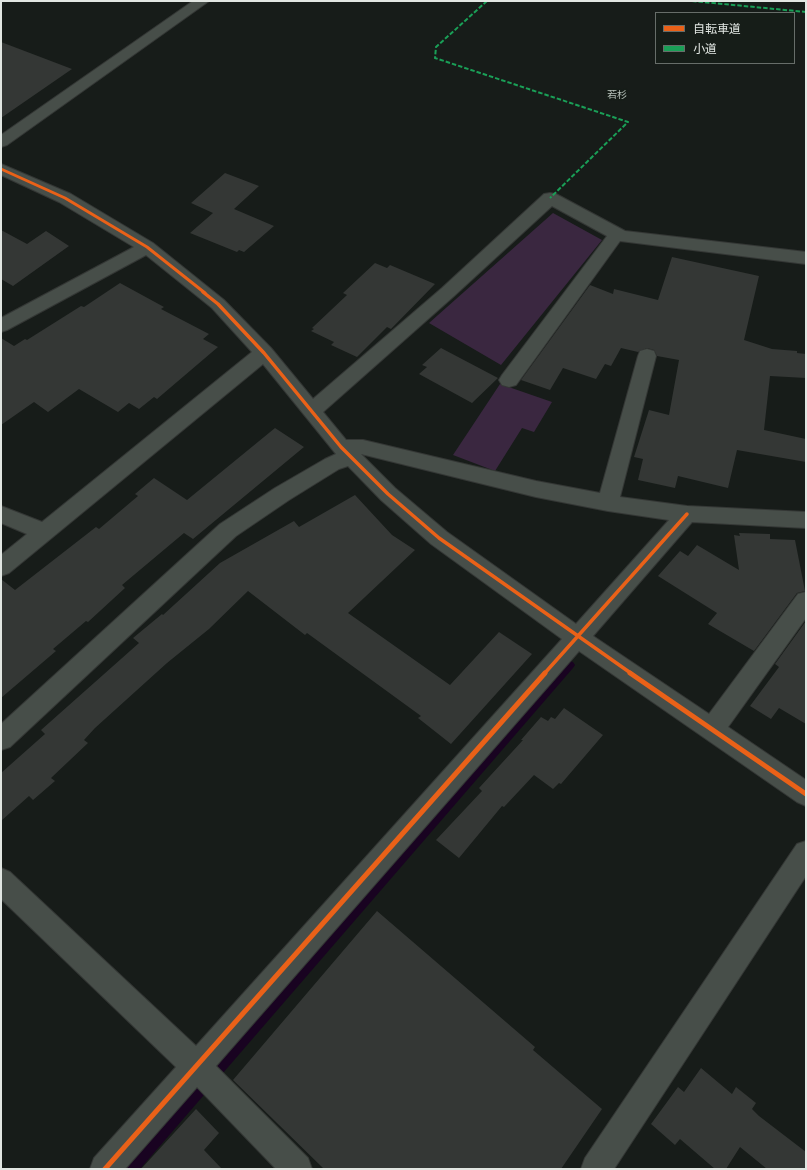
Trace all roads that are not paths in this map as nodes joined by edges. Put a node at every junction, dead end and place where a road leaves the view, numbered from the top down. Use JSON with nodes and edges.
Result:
{"nodes":[{"id":1,"x":202,"y":1,"type":"edge"},
{"id":2,"x":1,"y":142,"type":"edge"},
{"id":3,"x":1,"y":169,"type":"edge"},
{"id":4,"x":617,"y":234,"type":"junction"},
{"id":5,"x":147,"y":247,"type":"junction"},
{"id":6,"x":806,"y":258,"type":"edge"},
{"id":7,"x":1,"y":326,"type":"edge"},
{"id":8,"x":264,"y":353,"type":"junction"},
{"id":9,"x":647,"y":356,"type":"dead end"},
{"id":10,"x":509,"y":380,"type":"dead end"},
{"id":11,"x":311,"y":412,"type":"junction"},
{"id":12,"x":346,"y":452,"type":"junction"},
{"id":13,"x":608,"y":503,"type":"junction"},
{"id":14,"x":1,"y":514,"type":"edge"},
{"id":15,"x":687,"y":514,"type":"junction"},
{"id":16,"x":806,"y":520,"type":"edge"},
{"id":17,"x":44,"y":532,"type":"junction"},
{"id":18,"x":1,"y":567,"type":"edge"},
{"id":19,"x":806,"y":601,"type":"edge"},
{"id":20,"x":577,"y":637,"type":"junction"},
{"id":21,"x":712,"y":730,"type":"junction"},
{"id":22,"x":1,"y":739,"type":"edge"},
{"id":23,"x":806,"y":794,"type":"edge"},
{"id":24,"x":806,"y":853,"type":"edge"},
{"id":25,"x":1,"y":881,"type":"edge"},
{"id":26,"x":196,"y":1066,"type":"junction"},
{"id":27,"x":105,"y":1169,"type":"edge"},
{"id":28,"x":297,"y":1169,"type":"edge"},
{"id":29,"x":596,"y":1169,"type":"edge"}],
"edges":[{"from":1,"to":2,"type":"street"},
{"from":3,"to":5,"type":"street"},
{"from":4,"to":6,"type":"street"},
{"from":4,"to":10,"type":"street"},
{"from":4,"to":11,"type":"street"},
{"from":5,"to":7,"type":"street"},
{"from":5,"to":8,"type":"street"},
{"from":8,"to":11,"type":"street"},
{"from":8,"to":17,"type":"street"},
{"from":9,"to":13,"type":"street"},
{"from":11,"to":12,"type":"street"},
{"from":12,"to":13,"type":"street"},
{"from":12,"to":20,"type":"street"},
{"from":12,"to":22,"type":"street"},
{"from":13,"to":15,"type":"street"},
{"from":14,"to":17,"type":"street"},
{"from":15,"to":16,"type":"street"},
{"from":15,"to":20,"type":"street"},
{"from":17,"to":18,"type":"street"},
{"from":19,"to":21,"type":"street"},
{"from":20,"to":21,"type":"street"},
{"from":20,"to":26,"type":"street"},
{"from":21,"to":23,"type":"street"},
{"from":24,"to":29,"type":"street"},
{"from":25,"to":26,"type":"street"},
{"from":26,"to":27,"type":"street"},
{"from":26,"to":28,"type":"street"}]}
